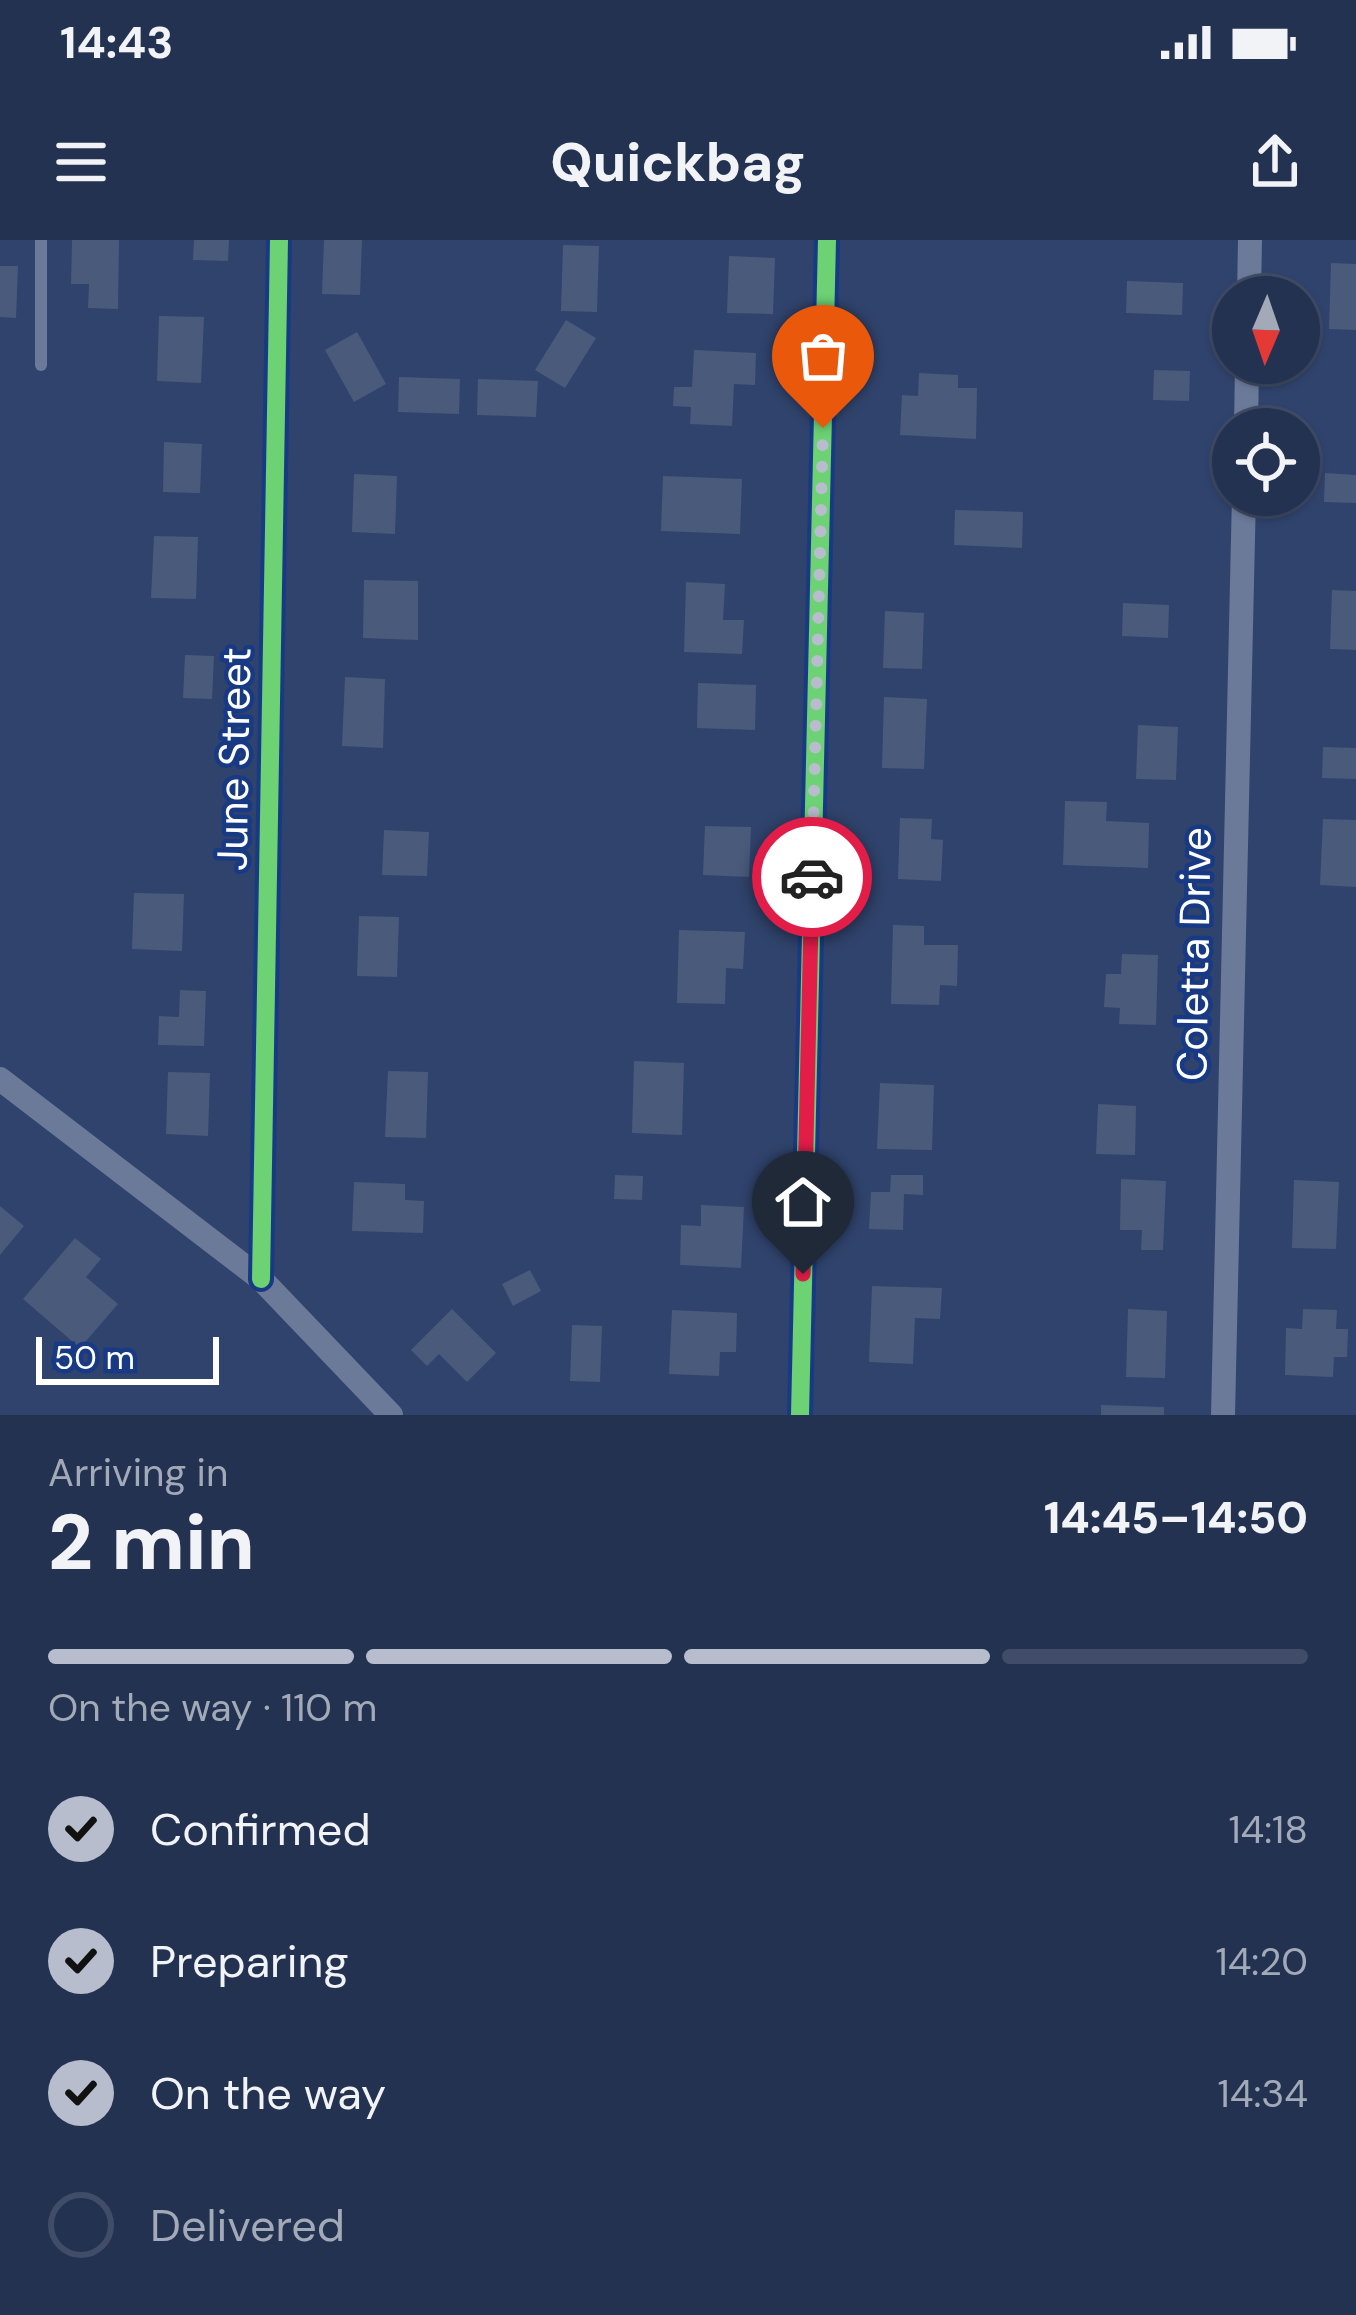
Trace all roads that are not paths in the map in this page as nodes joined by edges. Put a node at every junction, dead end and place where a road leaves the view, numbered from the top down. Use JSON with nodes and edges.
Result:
{"nodes":[{"id":1,"x":41,"y":240,"type":"edge"},
{"id":2,"x":279,"y":240,"type":"edge"},
{"id":3,"x":827,"y":240,"type":"edge"},
{"id":4,"x":1250,"y":240,"type":"edge"},
{"id":5,"x":1249,"y":276,"type":"edge"},
{"id":6,"x":41,"y":365,"type":"dead end"},
{"id":7,"x":1244,"y":516,"type":"edge"},
{"id":8,"x":0,"y":1078,"type":"edge"},
{"id":9,"x":261,"y":1279,"type":"junction"},
{"id":10,"x":391,"y":1415,"type":"edge"},
{"id":11,"x":800,"y":1415,"type":"edge"},
{"id":12,"x":1223,"y":1415,"type":"edge"}],
"edges":[{"from":1,"to":6,"type":"lane"},
{"from":2,"to":9,"type":"street","name":"June Street"},
{"from":3,"to":11,"type":"street"},
{"from":4,"to":5,"type":"street"},
{"from":7,"to":12,"type":"street","name":"Coletta Drive"},
{"from":8,"to":9,"type":"street"},
{"from":9,"to":10,"type":"street"}]}
